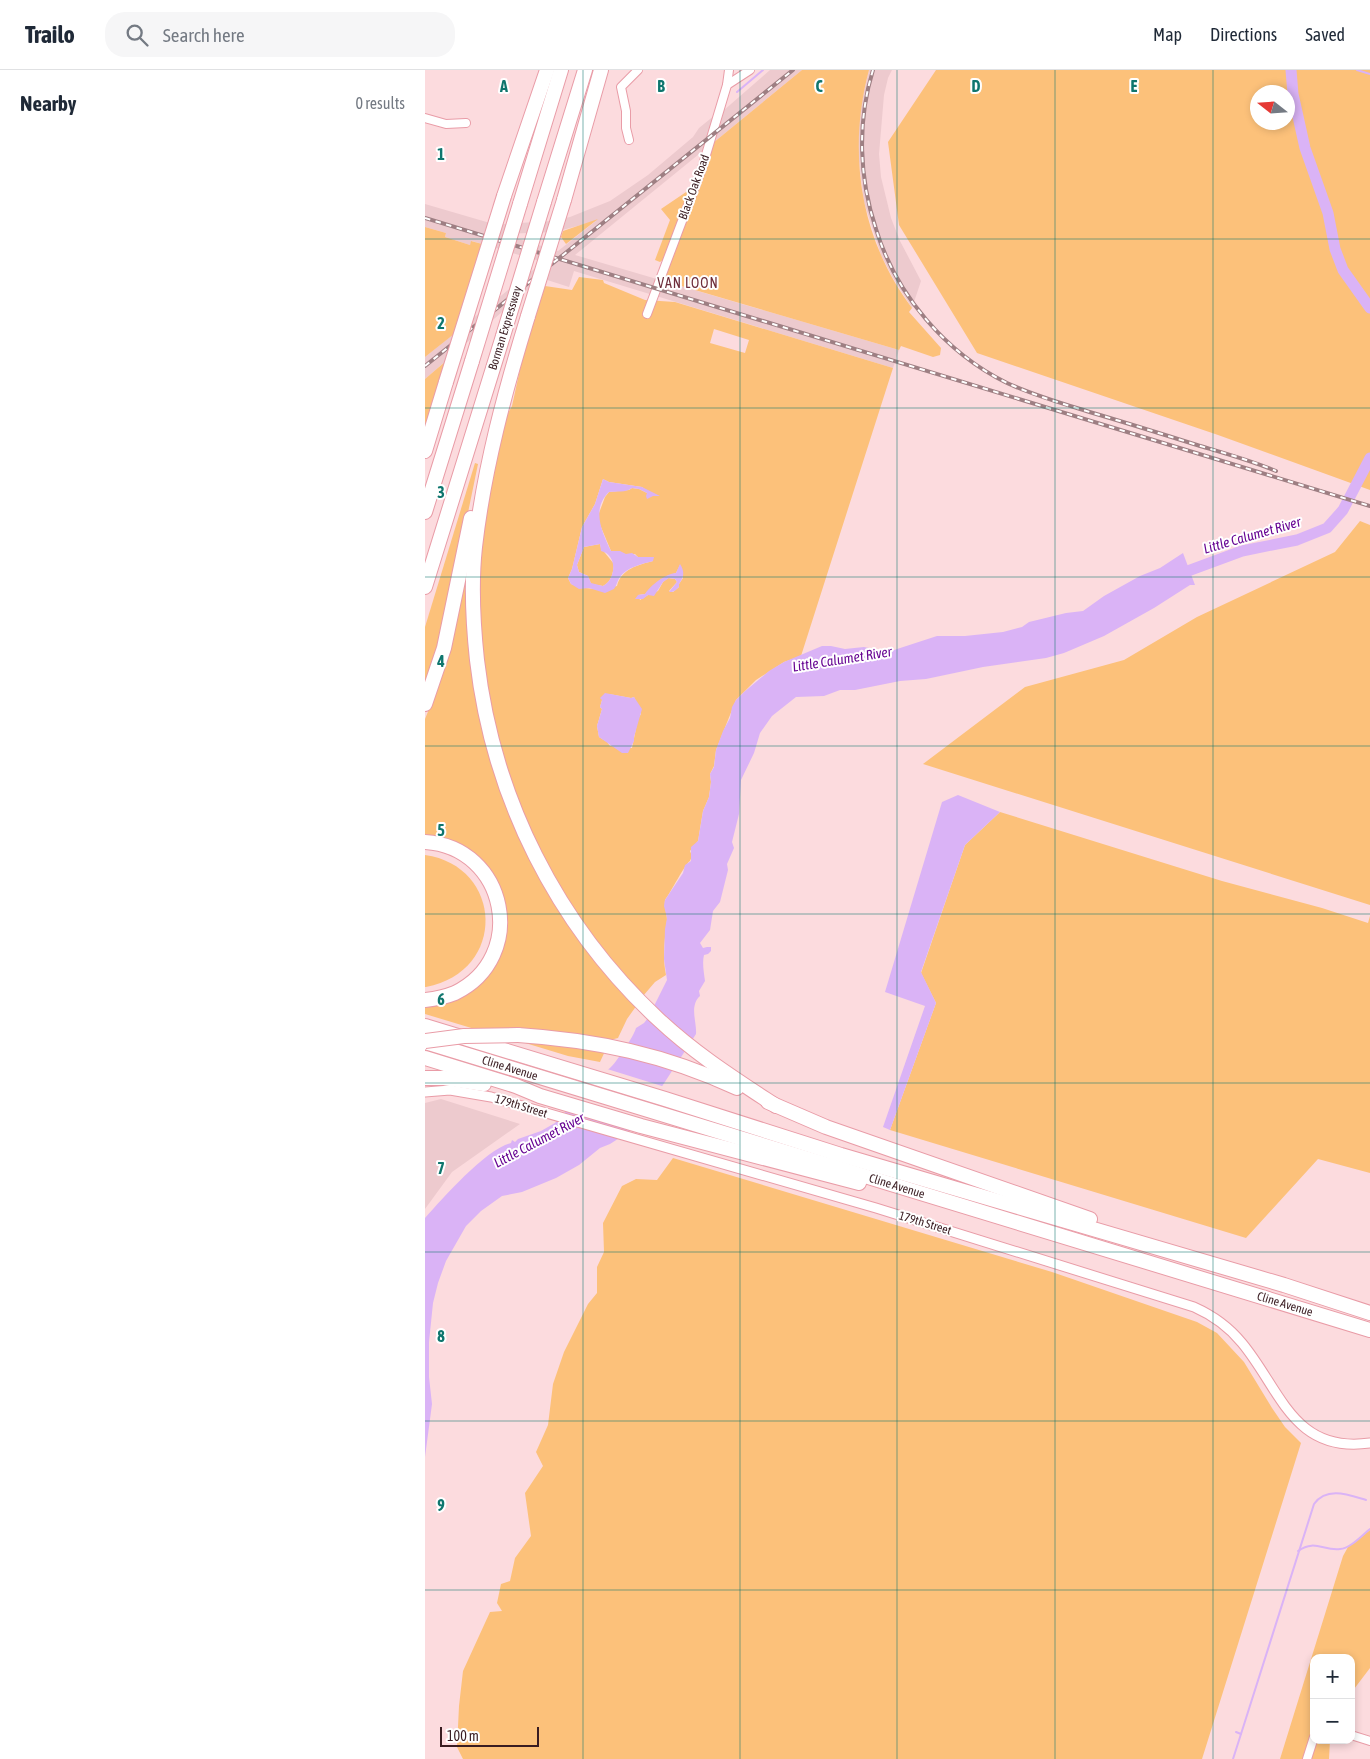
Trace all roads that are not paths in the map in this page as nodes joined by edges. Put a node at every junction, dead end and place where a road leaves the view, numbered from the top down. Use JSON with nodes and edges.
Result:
{"nodes":[{"id":1,"x":547,"y":70,"type":"edge"},
{"id":2,"x":561,"y":70,"type":"edge"},
{"id":3,"x":585,"y":70,"type":"edge"},
{"id":4,"x":601,"y":70,"type":"edge"},
{"id":5,"x":638,"y":70,"type":"edge"},
{"id":6,"x":729,"y":70,"type":"edge"},
{"id":7,"x":750,"y":70,"type":"edge"},
{"id":8,"x":727,"y":85,"type":"junction"},
{"id":9,"x":425,"y":118,"type":"edge"},
{"id":10,"x":466,"y":123,"type":"dead end"},
{"id":11,"x":629,"y":140,"type":"dead end"},
{"id":12,"x":647,"y":314,"type":"dead end"},
{"id":13,"x":499,"y":415,"type":"junction"},
{"id":14,"x":425,"y":451,"type":"edge"},
{"id":15,"x":425,"y":512,"type":"edge"},
{"id":16,"x":425,"y":587,"type":"edge"},
{"id":17,"x":425,"y":704,"type":"edge"},
{"id":18,"x":425,"y":842,"type":"edge"},
{"id":19,"x":425,"y":1000,"type":"edge"},
{"id":20,"x":425,"y":1026,"type":"edge"},
{"id":21,"x":425,"y":1041,"type":"edge"},
{"id":22,"x":425,"y":1058,"type":"edge"},
{"id":23,"x":425,"y":1078,"type":"edge"},
{"id":24,"x":425,"y":1092,"type":"edge"},
{"id":25,"x":540,"y":1096,"type":"junction"},
{"id":26,"x":776,"y":1106,"type":"junction"},
{"id":27,"x":955,"y":1204,"type":"junction"},
{"id":28,"x":1138,"y":1243,"type":"junction"},
{"id":29,"x":1370,"y":1312,"type":"edge"},
{"id":30,"x":1370,"y":1330,"type":"edge"},
{"id":31,"x":1370,"y":1444,"type":"edge"},
{"id":32,"x":1355,"y":1736,"type":"edge"},
{"id":33,"x":1370,"y":1741,"type":"edge"},
{"id":34,"x":1312,"y":1744,"type":"edge"},
{"id":35,"x":1307,"y":1759,"type":"edge"}],
"edges":[{"from":1,"to":14,"type":"highway","bridge":true},
{"from":2,"to":15,"type":"highway","name":"Borman Expressway","bridge":true},
{"from":3,"to":16,"type":"highway","name":"Borman Expressway","bridge":true},
{"from":4,"to":13,"type":"highway","bridge":true},
{"from":5,"to":11,"type":"street"},
{"from":6,"to":8,"type":"street","name":"Black Oak Road"},
{"from":7,"to":8,"type":"street"},
{"from":8,"to":12,"type":"street","name":"Black Oak Road"},
{"from":9,"to":10,"type":"street"},
{"from":13,"to":17,"type":"highway"},
{"from":13,"to":26,"type":"highway"},
{"from":18,"to":19,"type":"highway"},
{"from":20,"to":28,"type":"highway","name":"Cline Avenue"},
{"from":21,"to":26,"type":"highway","bridge":true},
{"from":21,"to":27,"type":"highway","name":"Cline Avenue"},
{"from":22,"to":25,"type":"highway"},
{"from":23,"to":25,"type":"highway"},
{"from":24,"to":31,"type":"street","name":"179th Street"},
{"from":25,"to":27,"type":"highway"},
{"from":26,"to":28,"type":"highway"},
{"from":27,"to":30,"type":"highway","name":"Cline Avenue"},
{"from":28,"to":29,"type":"highway","name":"Cline Avenue"},
{"from":32,"to":33,"type":"street"},
{"from":34,"to":35,"type":"street"}]}
